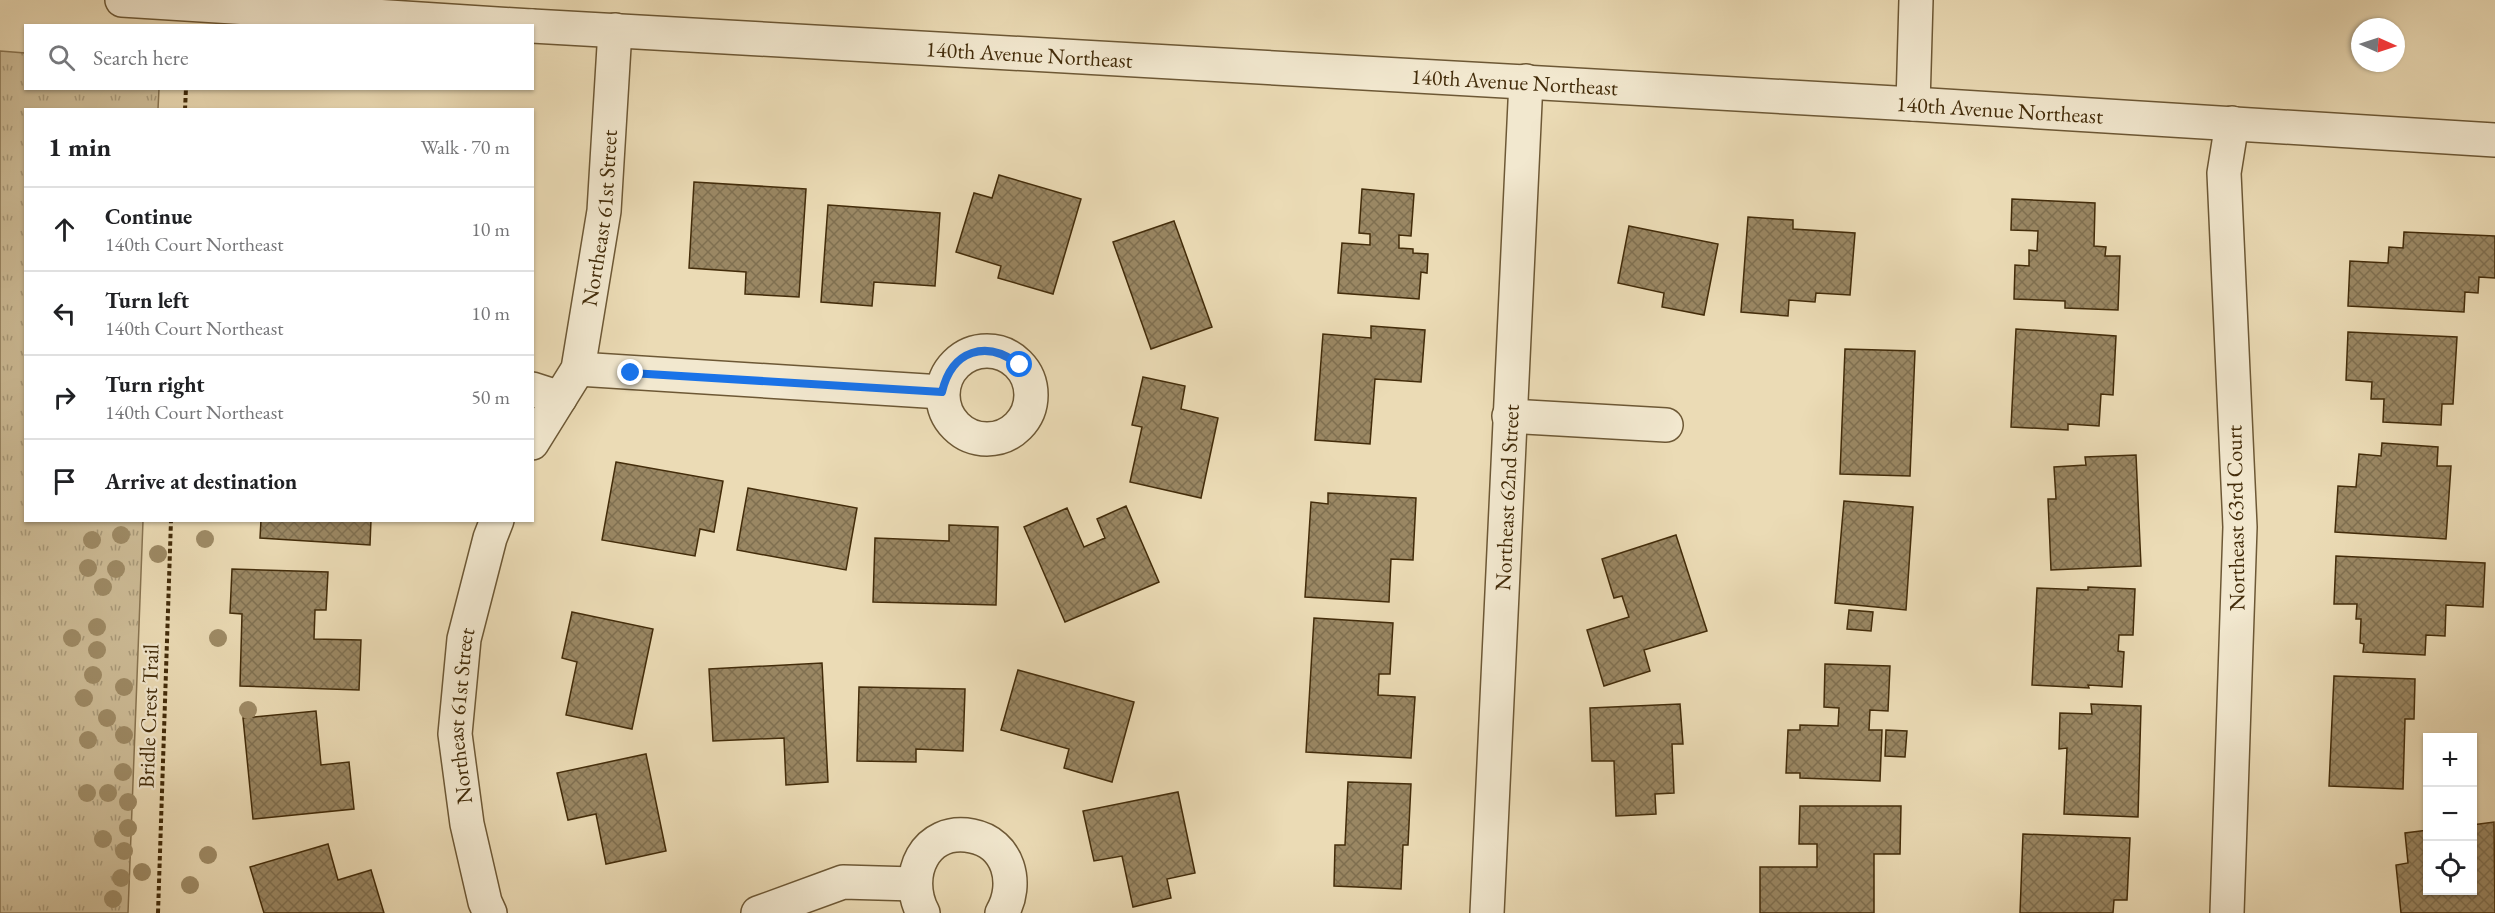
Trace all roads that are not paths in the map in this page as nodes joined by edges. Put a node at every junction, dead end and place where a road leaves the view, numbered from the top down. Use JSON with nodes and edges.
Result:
{"nodes":[{"id":1,"x":122,"y":0,"type":"edge"},
{"id":2,"x":1916,"y":0,"type":"edge"},
{"id":3,"x":313,"y":6,"type":"edge"},
{"id":4,"x":510,"y":24,"type":"edge"},
{"id":5,"x":534,"y":26,"type":"edge"},
{"id":6,"x":615,"y":30,"type":"junction"},
{"id":7,"x":1526,"y":81,"type":"junction"},
{"id":8,"x":1913,"y":104,"type":"junction"},
{"id":9,"x":2232,"y":123,"type":"junction"},
{"id":10,"x":2495,"y":140,"type":"edge"},
{"id":11,"x":578,"y":369,"type":"junction"},
{"id":12,"x":942,"y":392,"type":"dead end"},
{"id":13,"x":546,"y":394,"type":"edge"},
{"id":14,"x":1509,"y":416,"type":"junction"},
{"id":15,"x":1666,"y":425,"type":"dead end"},
{"id":16,"x":534,"y":436,"type":"edge"},
{"id":17,"x":496,"y":522,"type":"edge"},
{"id":18,"x":918,"y":898,"type":"edge"},
{"id":19,"x":490,"y":913,"type":"edge"},
{"id":20,"x":758,"y":913,"type":"edge"},
{"id":21,"x":1002,"y":913,"type":"edge"},
{"id":22,"x":1487,"y":913,"type":"edge"},
{"id":23,"x":2227,"y":913,"type":"edge"}],
"edges":[{"from":1,"to":3,"type":"street","name":"140th Avenue Northeast"},
{"from":2,"to":8,"type":"street"},
{"from":3,"to":4,"type":"street","name":"140th Avenue Northeast"},
{"from":5,"to":6,"type":"street","name":"140th Avenue Northeast"},
{"from":6,"to":7,"type":"street","name":"140th Avenue Northeast"},
{"from":6,"to":11,"type":"street","name":"Northeast 61st Street"},
{"from":7,"to":8,"type":"street","name":"140th Avenue Northeast"},
{"from":7,"to":14,"type":"street","name":"Northeast 62nd Street"},
{"from":8,"to":9,"type":"street","name":"140th Avenue Northeast"},
{"from":9,"to":10,"type":"street","name":"140th Avenue Northeast"},
{"from":9,"to":23,"type":"street","name":"Northeast 63rd Court"},
{"from":11,"to":12,"type":"street"},
{"from":11,"to":13,"type":"street","name":"Northeast 61st Street"},
{"from":13,"to":16,"type":"street","name":"Northeast 61st Street"},
{"from":14,"to":15,"type":"street"},
{"from":14,"to":22,"type":"street","name":"Northeast 62nd Street"},
{"from":17,"to":19,"type":"street","name":"Northeast 61st Street"},
{"from":18,"to":20,"type":"street"},
{"from":18,"to":21,"type":"street"}]}
